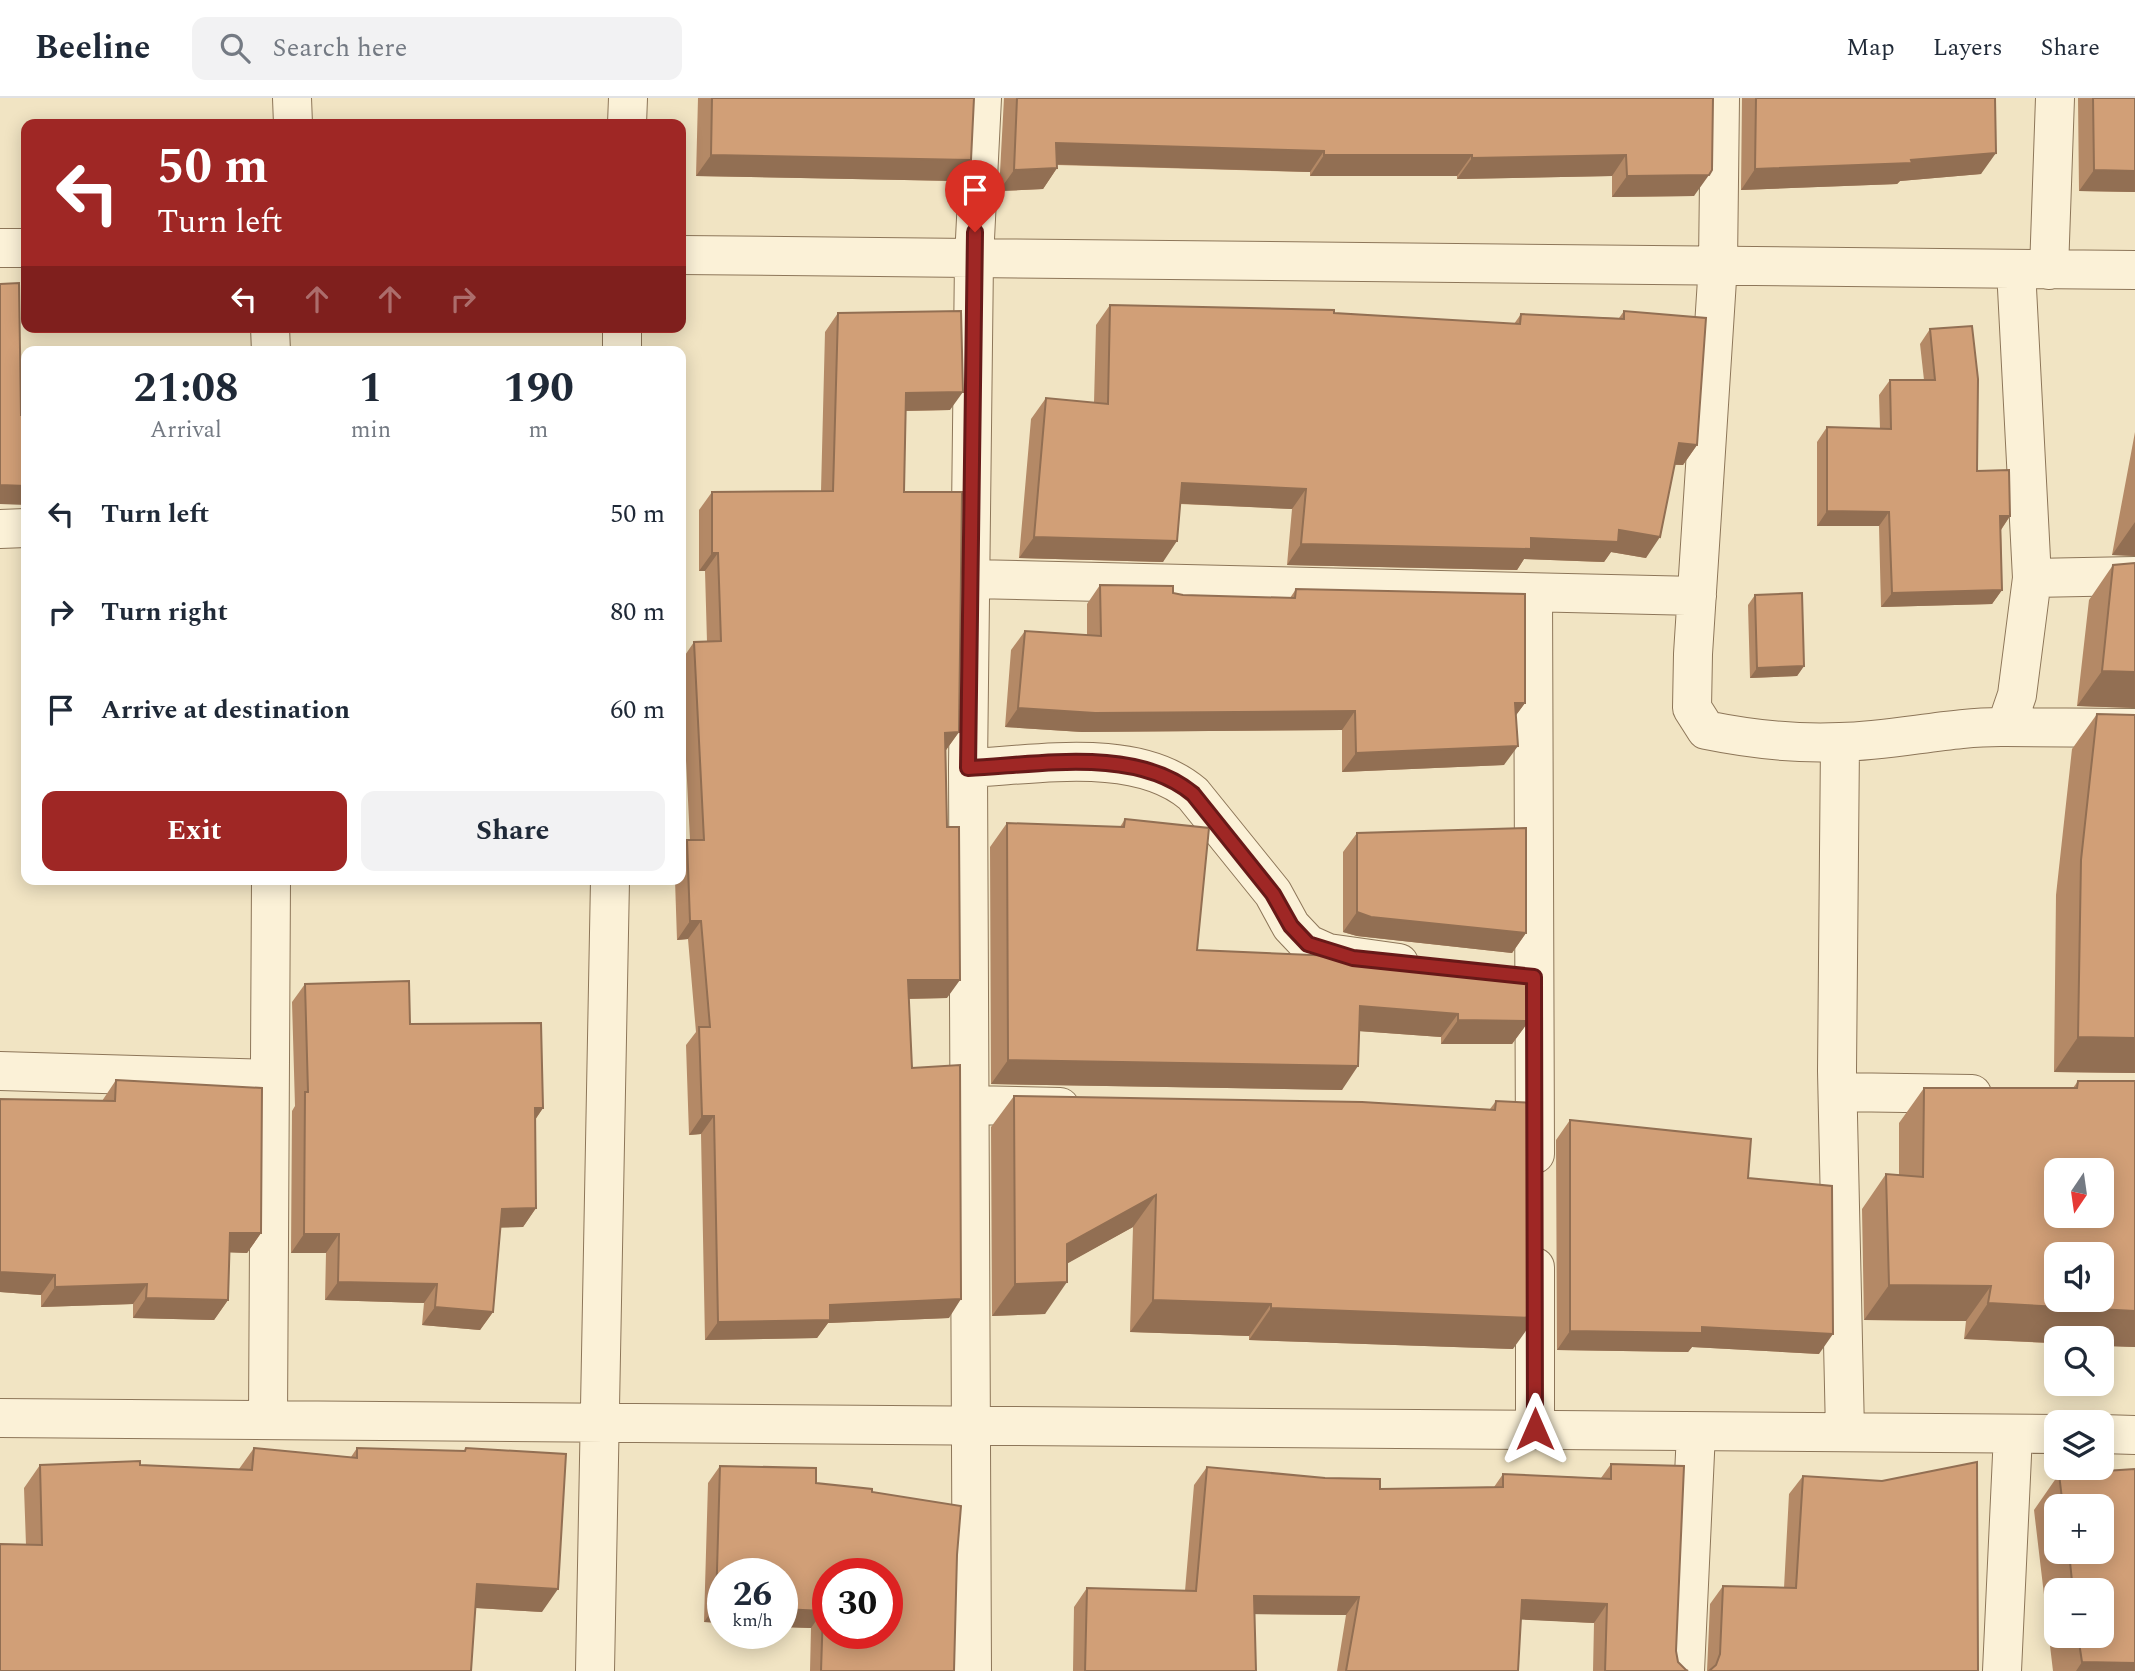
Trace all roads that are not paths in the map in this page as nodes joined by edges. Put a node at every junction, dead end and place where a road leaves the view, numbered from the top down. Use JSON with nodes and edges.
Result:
{"nodes":[{"id":1,"x":292,"y":98,"type":"edge"},
{"id":2,"x":628,"y":98,"type":"edge"},
{"id":3,"x":982,"y":98,"type":"edge"},
{"id":4,"x":1720,"y":98,"type":"edge"},
{"id":5,"x":2054,"y":98,"type":"edge"},
{"id":6,"x":293,"y":119,"type":"edge"},
{"id":7,"x":627,"y":119,"type":"edge"},
{"id":8,"x":0,"y":248,"type":"edge"},
{"id":9,"x":21,"y":248,"type":"edge"},
{"id":10,"x":686,"y":255,"type":"edge"},
{"id":11,"x":974,"y":259,"type":"junction"},
{"id":12,"x":1718,"y":264,"type":"junction"},
{"id":13,"x":2033,"y":270,"type":"junction"},
{"id":14,"x":2135,"y":270,"type":"edge"},
{"id":15,"x":21,"y":528,"type":"edge"},
{"id":16,"x":0,"y":529,"type":"edge"},
{"id":17,"x":2135,"y":576,"type":"edge"},
{"id":18,"x":2032,"y":578,"type":"junction"},
{"id":19,"x":971,"y":579,"type":"junction"},
{"id":20,"x":1533,"y":593,"type":"junction"},
{"id":21,"x":1697,"y":596,"type":"junction"},
{"id":22,"x":2006,"y":727,"type":"junction"},
{"id":23,"x":2135,"y":728,"type":"edge"},
{"id":24,"x":1840,"y":743,"type":"junction"},
{"id":25,"x":968,"y":768,"type":"junction"},
{"id":26,"x":271,"y":885,"type":"edge"},
{"id":27,"x":610,"y":885,"type":"edge"},
{"id":28,"x":1437,"y":967,"type":"edge"},
{"id":29,"x":0,"y":1071,"type":"edge"},
{"id":30,"x":269,"y":1080,"type":"junction"},
{"id":31,"x":1838,"y":1092,"type":"junction"},
{"id":32,"x":2013,"y":1094,"type":"edge"},
{"id":33,"x":969,"y":1105,"type":"junction"},
{"id":34,"x":1095,"y":1108,"type":"edge"},
{"id":35,"x":1494,"y":1111,"type":"edge"},
{"id":36,"x":1535,"y":1111,"type":"junction"},
{"id":37,"x":1535,"y":1194,"type":"edge"},
{"id":38,"x":1535,"y":1235,"type":"edge"},
{"id":39,"x":0,"y":1418,"type":"edge"},
{"id":40,"x":268,"y":1420,"type":"junction"},
{"id":41,"x":598,"y":1423,"type":"junction"},
{"id":42,"x":970,"y":1423,"type":"junction"},
{"id":43,"x":1535,"y":1429,"type":"junction"},
{"id":44,"x":1696,"y":1432,"type":"junction"},
{"id":45,"x":1845,"y":1432,"type":"junction"},
{"id":46,"x":2013,"y":1434,"type":"junction"},
{"id":47,"x":2044,"y":1434,"type":"edge"},
{"id":48,"x":2114,"y":1434,"type":"edge"},
{"id":49,"x":2135,"y":1435,"type":"edge"},
{"id":50,"x":595,"y":1671,"type":"edge"},
{"id":51,"x":972,"y":1671,"type":"edge"},
{"id":52,"x":1685,"y":1671,"type":"edge"},
{"id":53,"x":2002,"y":1671,"type":"edge"}],
"edges":[{"from":1,"to":6,"type":"street"},
{"from":2,"to":7,"type":"street"},
{"from":3,"to":11,"type":"street"},
{"from":4,"to":12,"type":"street"},
{"from":5,"to":13,"type":"street"},
{"from":8,"to":9,"type":"street"},
{"from":10,"to":11,"type":"street"},
{"from":11,"to":12,"type":"street"},
{"from":11,"to":19,"type":"street"},
{"from":12,"to":13,"type":"street"},
{"from":12,"to":21,"type":"street"},
{"from":13,"to":14,"type":"street"},
{"from":13,"to":18,"type":"street"},
{"from":15,"to":16,"type":"street"},
{"from":17,"to":18,"type":"street"},
{"from":18,"to":22,"type":"street"},
{"from":19,"to":20,"type":"street"},
{"from":19,"to":25,"type":"street"},
{"from":20,"to":21,"type":"street"},
{"from":20,"to":36,"type":"street"},
{"from":21,"to":24,"type":"street"},
{"from":22,"to":23,"type":"street"},
{"from":22,"to":24,"type":"street"},
{"from":24,"to":31,"type":"street"},
{"from":25,"to":28,"type":"street"},
{"from":25,"to":33,"type":"street"},
{"from":26,"to":30,"type":"street"},
{"from":27,"to":41,"type":"street"},
{"from":29,"to":30,"type":"street"},
{"from":30,"to":40,"type":"street"},
{"from":31,"to":32,"type":"street"},
{"from":31,"to":45,"type":"street"},
{"from":33,"to":34,"type":"street"},
{"from":33,"to":42,"type":"street"},
{"from":35,"to":36,"type":"street"},
{"from":36,"to":37,"type":"street"},
{"from":38,"to":43,"type":"street"},
{"from":39,"to":40,"type":"street"},
{"from":40,"to":41,"type":"street"},
{"from":41,"to":42,"type":"street"},
{"from":41,"to":50,"type":"street"},
{"from":42,"to":43,"type":"street"},
{"from":42,"to":51,"type":"street"},
{"from":43,"to":44,"type":"street"},
{"from":44,"to":45,"type":"street"},
{"from":44,"to":52,"type":"street"},
{"from":45,"to":46,"type":"street"},
{"from":46,"to":47,"type":"street"},
{"from":46,"to":53,"type":"street"},
{"from":48,"to":49,"type":"street"}]}
